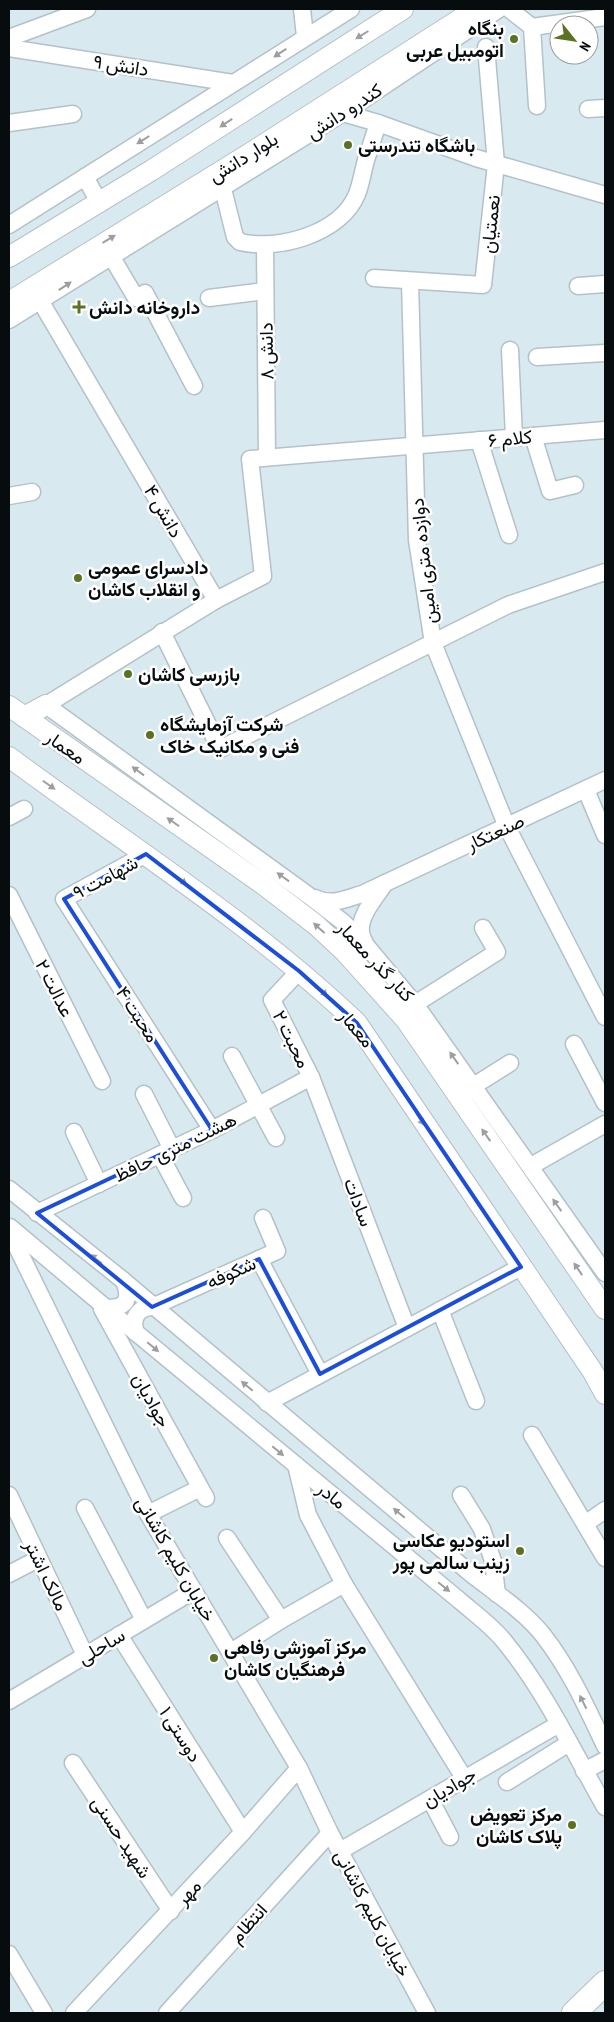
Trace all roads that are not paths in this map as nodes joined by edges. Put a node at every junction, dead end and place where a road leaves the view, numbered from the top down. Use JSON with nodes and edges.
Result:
{"nodes":[{"id":1,"x":87,"y":9,"type":"edge"},
{"id":2,"x":302,"y":9,"type":"edge"},
{"id":3,"x":351,"y":9,"type":"edge"},
{"id":4,"x":476,"y":9,"type":"edge"},
{"id":5,"x":499,"y":9,"type":"edge"},
{"id":6,"x":509,"y":9,"type":"edge"},
{"id":7,"x":398,"y":10,"type":"edge"},
{"id":8,"x":70,"y":12,"type":"edge"},
{"id":9,"x":605,"y":17,"type":"edge"},
{"id":10,"x":532,"y":27,"type":"junction"},
{"id":11,"x":305,"y":36,"type":"junction"},
{"id":12,"x":9,"y":38,"type":"edge"},
{"id":13,"x":486,"y":47,"type":"dead end"},
{"id":14,"x":9,"y":48,"type":"edge"},
{"id":15,"x":397,"y":68,"type":"junction"},
{"id":16,"x":233,"y":83,"type":"junction"},
{"id":17,"x":536,"y":106,"type":"dead end"},
{"id":18,"x":605,"y":108,"type":"edge"},
{"id":19,"x":588,"y":109,"type":"dead end"},
{"id":20,"x":343,"y":113,"type":"junction"},
{"id":21,"x":73,"y":114,"type":"dead end"},
{"id":22,"x":9,"y":123,"type":"edge"},
{"id":23,"x":378,"y":123,"type":"junction"},
{"id":24,"x":496,"y":164,"type":"junction"},
{"id":25,"x":85,"y":177,"type":"junction"},
{"id":26,"x":221,"y":179,"type":"junction"},
{"id":27,"x":605,"y":195,"type":"edge"},
{"id":28,"x":99,"y":202,"type":"junction"},
{"id":29,"x":9,"y":225,"type":"edge"},
{"id":30,"x":265,"y":245,"type":"junction"},
{"id":31,"x":111,"y":256,"type":"junction"},
{"id":32,"x":9,"y":257,"type":"edge"},
{"id":33,"x":374,"y":278,"type":"dead end"},
{"id":34,"x":410,"y":281,"type":"junction"},
{"id":35,"x":605,"y":284,"type":"edge"},
{"id":36,"x":578,"y":286,"type":"dead end"},
{"id":37,"x":266,"y":291,"type":"junction"},
{"id":38,"x":209,"y":298,"type":"dead end"},
{"id":39,"x":9,"y":302,"type":"edge"},
{"id":40,"x":41,"y":302,"type":"junction"},
{"id":41,"x":9,"y":320,"type":"edge"},
{"id":42,"x":510,"y":350,"type":"dead end"},
{"id":43,"x":605,"y":353,"type":"edge"},
{"id":44,"x":537,"y":358,"type":"dead end"},
{"id":45,"x":194,"y":386,"type":"dead end"},
{"id":46,"x":605,"y":430,"type":"edge"},
{"id":47,"x":533,"y":436,"type":"junction"},
{"id":48,"x":514,"y":437,"type":"junction"},
{"id":49,"x":479,"y":440,"type":"junction"},
{"id":50,"x":414,"y":445,"type":"junction"},
{"id":51,"x":268,"y":457,"type":"junction"},
{"id":52,"x":575,"y":485,"type":"dead end"},
{"id":53,"x":32,"y":492,"type":"dead end"},
{"id":54,"x":9,"y":496,"type":"edge"},
{"id":55,"x":509,"y":535,"type":"dead end"},
{"id":56,"x":605,"y":572,"type":"edge"},
{"id":57,"x":216,"y":600,"type":"junction"},
{"id":58,"x":162,"y":632,"type":"junction"},
{"id":59,"x":433,"y":643,"type":"junction"},
{"id":60,"x":46,"y":705,"type":"junction"},
{"id":61,"x":16,"y":712,"type":"edge"},
{"id":62,"x":11,"y":760,"type":"edge"},
{"id":63,"x":605,"y":780,"type":"edge"},
{"id":64,"x":586,"y":790,"type":"junction"},
{"id":65,"x":24,"y":809,"type":"dead end"},
{"id":66,"x":9,"y":817,"type":"edge"},
{"id":67,"x":507,"y":827,"type":"junction"},
{"id":68,"x":605,"y":835,"type":"edge"},
{"id":69,"x":146,"y":854,"type":"junction"},
{"id":70,"x":385,"y":883,"type":"junction"},
{"id":71,"x":9,"y":895,"type":"edge"},
{"id":72,"x":308,"y":895,"type":"junction"},
{"id":73,"x":64,"y":899,"type":"joint"},
{"id":74,"x":483,"y":928,"type":"dead end"},
{"id":75,"x":365,"y":944,"type":"junction"},
{"id":76,"x":299,"y":971,"type":"junction"},
{"id":77,"x":415,"y":1004,"type":"junction"},
{"id":78,"x":605,"y":1017,"type":"edge"},
{"id":79,"x":574,"y":1044,"type":"dead end"},
{"id":80,"x":232,"y":1056,"type":"dead end"},
{"id":81,"x":510,"y":1063,"type":"dead end"},
{"id":82,"x":311,"y":1077,"type":"junction"},
{"id":83,"x":102,"y":1081,"type":"dead end"},
{"id":84,"x":466,"y":1090,"type":"junction"},
{"id":85,"x":144,"y":1094,"type":"dead end"},
{"id":86,"x":605,"y":1103,"type":"edge"},
{"id":87,"x":258,"y":1105,"type":"junction"},
{"id":88,"x":605,"y":1124,"type":"edge"},
{"id":89,"x":212,"y":1130,"type":"junction"},
{"id":90,"x":74,"y":1132,"type":"dead end"},
{"id":91,"x":276,"y":1138,"type":"dead end"},
{"id":92,"x":166,"y":1152,"type":"junction"},
{"id":93,"x":531,"y":1166,"type":"junction"},
{"id":94,"x":99,"y":1184,"type":"junction"},
{"id":95,"x":9,"y":1190,"type":"edge"},
{"id":96,"x":183,"y":1198,"type":"dead end"},
{"id":97,"x":37,"y":1213,"type":"junction"},
{"id":98,"x":263,"y":1218,"type":"dead end"},
{"id":99,"x":9,"y":1226,"type":"edge"},
{"id":100,"x":9,"y":1231,"type":"edge"},
{"id":101,"x":259,"y":1259,"type":"junction"},
{"id":102,"x":521,"y":1267,"type":"junction"},
{"id":103,"x":605,"y":1274,"type":"edge"},
{"id":104,"x":124,"y":1281,"type":"junction"},
{"id":105,"x":103,"y":1305,"type":"junction"},
{"id":106,"x":152,"y":1306,"type":"junction"},
{"id":107,"x":605,"y":1309,"type":"edge"},
{"id":108,"x":440,"y":1310,"type":"junction"},
{"id":109,"x":408,"y":1328,"type":"junction"},
{"id":110,"x":136,"y":1333,"type":"junction"},
{"id":111,"x":320,"y":1374,"type":"junction"},
{"id":112,"x":605,"y":1394,"type":"edge"},
{"id":113,"x":476,"y":1401,"type":"dead end"},
{"id":114,"x":267,"y":1403,"type":"junction"},
{"id":115,"x":532,"y":1435,"type":"dead end"},
{"id":116,"x":296,"y":1465,"type":"junction"},
{"id":117,"x":9,"y":1495,"type":"edge"},
{"id":118,"x":461,"y":1495,"type":"dead end"},
{"id":119,"x":85,"y":1508,"type":"dead end"},
{"id":120,"x":605,"y":1510,"type":"edge"},
{"id":121,"x":148,"y":1514,"type":"junction"},
{"id":122,"x":585,"y":1524,"type":"junction"},
{"id":123,"x":227,"y":1538,"type":"dead end"},
{"id":124,"x":605,"y":1558,"type":"edge"},
{"id":125,"x":38,"y":1559,"type":"junction"},
{"id":126,"x":9,"y":1574,"type":"edge"},
{"id":127,"x":344,"y":1584,"type":"junction"},
{"id":128,"x":192,"y":1591,"type":"junction"},
{"id":129,"x":497,"y":1594,"type":"junction"},
{"id":130,"x":144,"y":1620,"type":"junction"},
{"id":131,"x":280,"y":1620,"type":"junction"},
{"id":132,"x":119,"y":1635,"type":"junction"},
{"id":133,"x":231,"y":1652,"type":"junction"},
{"id":134,"x":85,"y":1655,"type":"junction"},
{"id":135,"x":9,"y":1702,"type":"edge"},
{"id":136,"x":558,"y":1724,"type":"junction"},
{"id":137,"x":569,"y":1743,"type":"junction"},
{"id":138,"x":605,"y":1746,"type":"edge"},
{"id":139,"x":605,"y":1760,"type":"edge"},
{"id":140,"x":73,"y":1763,"type":"dead end"},
{"id":141,"x":299,"y":1768,"type":"junction"},
{"id":142,"x":584,"y":1772,"type":"junction"},
{"id":143,"x":464,"y":1778,"type":"junction"},
{"id":144,"x":507,"y":1782,"type":"dead end"},
{"id":145,"x":430,"y":1799,"type":"junction"},
{"id":146,"x":605,"y":1807,"type":"edge"},
{"id":147,"x":244,"y":1832,"type":"junction"},
{"id":148,"x":330,"y":1833,"type":"junction"},
{"id":149,"x":450,"y":1837,"type":"dead end"},
{"id":150,"x":340,"y":1851,"type":"junction"},
{"id":151,"x":171,"y":1911,"type":"junction"},
{"id":152,"x":9,"y":1954,"type":"edge"},
{"id":153,"x":44,"y":2013,"type":"edge"},
{"id":154,"x":74,"y":2013,"type":"edge"},
{"id":155,"x":167,"y":2013,"type":"edge"},
{"id":156,"x":427,"y":2013,"type":"edge"}],
"edges":[{"from":1,"to":8,"type":"street"},
{"from":2,"to":11,"type":"street"},
{"from":3,"to":11,"type":"street"},
{"from":4,"to":15,"type":"main road","name":"بلوار دانش"},
{"from":5,"to":15,"type":"street","name":"کندرو دانش"},
{"from":6,"to":10,"type":"street"},
{"from":7,"to":28,"type":"main road","name":"بلوار دانش","one_way":true},
{"from":8,"to":12,"type":"street"},
{"from":9,"to":10,"type":"street"},
{"from":10,"to":17,"type":"street"},
{"from":11,"to":16,"type":"street","one_way":true},
{"from":13,"to":24,"type":"street","name":"نعمتیان"},
{"from":14,"to":16,"type":"street","name":"دانش ۹"},
{"from":15,"to":20,"type":"street","name":"کندرو دانش"},
{"from":15,"to":26,"type":"main road","name":"بلوار دانش"},
{"from":16,"to":25,"type":"street","one_way":true},
{"from":18,"to":19,"type":"street"},
{"from":20,"to":23,"type":"street"},
{"from":20,"to":26,"type":"street","name":"کندرو دانش"},
{"from":21,"to":22,"type":"street"},
{"from":23,"to":24,"type":"street"},
{"from":23,"to":30,"type":"street"},
{"from":24,"to":27,"type":"street"},
{"from":24,"to":34,"type":"street","name":"نعمتیان"},
{"from":25,"to":28,"type":"street"},
{"from":25,"to":29,"type":"street"},
{"from":26,"to":30,"type":"street"},
{"from":26,"to":31,"type":"street","name":"کندرو دانش"},
{"from":39,"to":26,"type":"main road","name":"بلوار دانش","one_way":true},
{"from":28,"to":32,"type":"main road","name":"بلوار دانش"},
{"from":30,"to":37,"type":"street","name":"دانش ۸"},
{"from":40,"to":31,"type":"street","name":"کندرو دانش","one_way":true},
{"from":31,"to":45,"type":"street"},
{"from":33,"to":34,"type":"street"},
{"from":34,"to":50,"type":"street","name":"دوازده متری امین"},
{"from":35,"to":36,"type":"street"},
{"from":37,"to":38,"type":"street"},
{"from":37,"to":51,"type":"street","name":"دانش ۸"},
{"from":40,"to":41,"type":"street","name":"کندرو دانش"},
{"from":40,"to":57,"type":"street","name":"دانش ۴"},
{"from":42,"to":48,"type":"street"},
{"from":43,"to":44,"type":"street"},
{"from":46,"to":47,"type":"street","name":"کلام ۶"},
{"from":47,"to":48,"type":"street","name":"کلام ۶"},
{"from":47,"to":52,"type":"street"},
{"from":48,"to":49,"type":"street","name":"کلام ۶"},
{"from":49,"to":50,"type":"street","name":"کلام ۶"},
{"from":49,"to":55,"type":"street"},
{"from":50,"to":51,"type":"street","name":"کلام ۶"},
{"from":50,"to":59,"type":"street","name":"دوازده متری امین"},
{"from":51,"to":57,"type":"street"},
{"from":53,"to":54,"type":"street"},
{"from":56,"to":59,"type":"street"},
{"from":57,"to":58,"type":"street"},
{"from":58,"to":59,"type":"street"},
{"from":58,"to":60,"type":"street"},
{"from":59,"to":67,"type":"street","name":"دوازده متری امین"},
{"from":60,"to":61,"type":"main road"},
{"from":72,"to":60,"type":"street","name":"کنار گذر معمار","one_way":true},
{"from":84,"to":61,"type":"main road","name":"معمار","one_way":true},
{"from":62,"to":69,"type":"main road","name":"معمار","one_way":true},
{"from":63,"to":64,"type":"street","name":"صنعتکار"},
{"from":64,"to":67,"type":"street","name":"صنعتکار"},
{"from":64,"to":68,"type":"street"},
{"from":65,"to":66,"type":"street"},
{"from":67,"to":70,"type":"street","name":"صنعتکار"},
{"from":67,"to":78,"type":"street","name":"دوازده متری امین"},
{"from":69,"to":73,"type":"street","name":"شهامت ۹"},
{"from":69,"to":76,"type":"main road","name":"معمار","one_way":true},
{"from":70,"to":72,"type":"street","name":"صنعتکار"},
{"from":70,"to":75,"type":"street"},
{"from":71,"to":83,"type":"street","name":"عدالت ۲"},
{"from":72,"to":75,"type":"street","name":"کنار گذر معمار"},
{"from":73,"to":89,"type":"street","name":"محبت ۴"},
{"from":74,"to":77,"type":"street"},
{"from":75,"to":77,"type":"street","name":"کنار گذر معمار"},
{"from":76,"to":82,"type":"street","name":"محبت ۲"},
{"from":76,"to":102,"type":"main road","name":"معمار","one_way":true},
{"from":84,"to":77,"type":"street","name":"کنار گذر معمار","one_way":true},
{"from":79,"to":86,"type":"street"},
{"from":80,"to":87,"type":"street"},
{"from":81,"to":84,"type":"street"},
{"from":82,"to":87,"type":"street","name":"هشت متری حافظ"},
{"from":82,"to":109,"type":"street","name":"سادات"},
{"from":84,"to":93,"type":"street","name":"کنار گذر معمار"},
{"from":107,"to":84,"type":"main road","name":"معمار","one_way":true},
{"from":85,"to":92,"type":"street"},
{"from":87,"to":89,"type":"street","name":"هشت متری حافظ"},
{"from":87,"to":91,"type":"street"},
{"from":88,"to":93,"type":"street"},
{"from":89,"to":92,"type":"street","name":"هشت متری حافظ"},
{"from":90,"to":94,"type":"street"},
{"from":92,"to":94,"type":"street","name":"هشت متری حافظ"},
{"from":92,"to":96,"type":"street"},
{"from":103,"to":93,"type":"street","name":"کنار گذر معمار","one_way":true},
{"from":94,"to":97,"type":"street","name":"هشت متری حافظ"},
{"from":95,"to":97,"type":"street","name":"مادر"},
{"from":104,"to":97,"type":"street","name":"مادر","one_way":true},
{"from":98,"to":101,"type":"street","name":"شکوفه"},
{"from":99,"to":105,"type":"street","name":"مادر"},
{"from":100,"to":121,"type":"street","name":"خیابان کلیم کاشانی"},
{"from":101,"to":106,"type":"street","name":"شکوفه"},
{"from":101,"to":111,"type":"street"},
{"from":102,"to":108,"type":"street"},
{"from":102,"to":112,"type":"main road","name":"معمار"},
{"from":104,"to":105,"type":"street"},
{"from":104,"to":106,"type":"street","name":"مادر"},
{"from":105,"to":110,"type":"street","name":"مادر"},
{"from":105,"to":121,"type":"street","name":"جوادیان"},
{"from":106,"to":110,"type":"street","name":"شکوفه"},
{"from":114,"to":106,"type":"street","name":"مادر","one_way":true},
{"from":108,"to":109,"type":"street"},
{"from":108,"to":113,"type":"street"},
{"from":109,"to":111,"type":"street"},
{"from":110,"to":116,"type":"street","name":"مادر","one_way":true},
{"from":111,"to":114,"type":"street"},
{"from":129,"to":114,"type":"street","name":"مادر","one_way":true},
{"from":115,"to":122,"type":"street"},
{"from":116,"to":127,"type":"street"},
{"from":116,"to":136,"type":"street","name":"مادر","one_way":true},
{"from":117,"to":125,"type":"street","name":"مالک اشتر"},
{"from":118,"to":129,"type":"street"},
{"from":119,"to":130,"type":"street"},
{"from":120,"to":122,"type":"street"},
{"from":121,"to":128,"type":"street","name":"خیابان کلیم کاشانی"},
{"from":122,"to":124,"type":"street"},
{"from":123,"to":131,"type":"street"},
{"from":125,"to":126,"type":"street"},
{"from":125,"to":134,"type":"street","name":"مالک اشتر"},
{"from":127,"to":131,"type":"street"},
{"from":127,"to":143,"type":"street"},
{"from":128,"to":130,"type":"street","name":"ساحلی"},
{"from":128,"to":133,"type":"street","name":"خیابان کلیم کاشانی"},
{"from":138,"to":129,"type":"street","name":"مادر","one_way":true},
{"from":130,"to":132,"type":"street","name":"ساحلی"},
{"from":131,"to":133,"type":"street"},
{"from":132,"to":134,"type":"street","name":"ساحلی"},
{"from":132,"to":147,"type":"street","name":"دوستی ۱"},
{"from":133,"to":141,"type":"street","name":"خیابان کلیم کاشانی"},
{"from":134,"to":135,"type":"street","name":"ساحلی"},
{"from":136,"to":137,"type":"street","name":"مادر"},
{"from":136,"to":143,"type":"street","name":"جوادیان"},
{"from":137,"to":142,"type":"street","name":"مادر"},
{"from":137,"to":144,"type":"street"},
{"from":139,"to":142,"type":"street"},
{"from":140,"to":151,"type":"street","name":"شهید حسنی"},
{"from":141,"to":147,"type":"street","name":"مهر"},
{"from":141,"to":148,"type":"street","name":"خیابان کلیم کاشانی"},
{"from":142,"to":146,"type":"street","name":"مادر"},
{"from":143,"to":145,"type":"street","name":"جوادیان"},
{"from":145,"to":149,"type":"street"},
{"from":145,"to":150,"type":"street","name":"جوادیان"},
{"from":147,"to":151,"type":"street","name":"مهر"},
{"from":148,"to":150,"type":"street","name":"خیابان کلیم کاشانی"},
{"from":148,"to":155,"type":"street","name":"انتظام"},
{"from":150,"to":156,"type":"street","name":"خیابان کلیم کاشانی"},
{"from":151,"to":154,"type":"street","name":"مهر"},
{"from":152,"to":153,"type":"street"}]}
